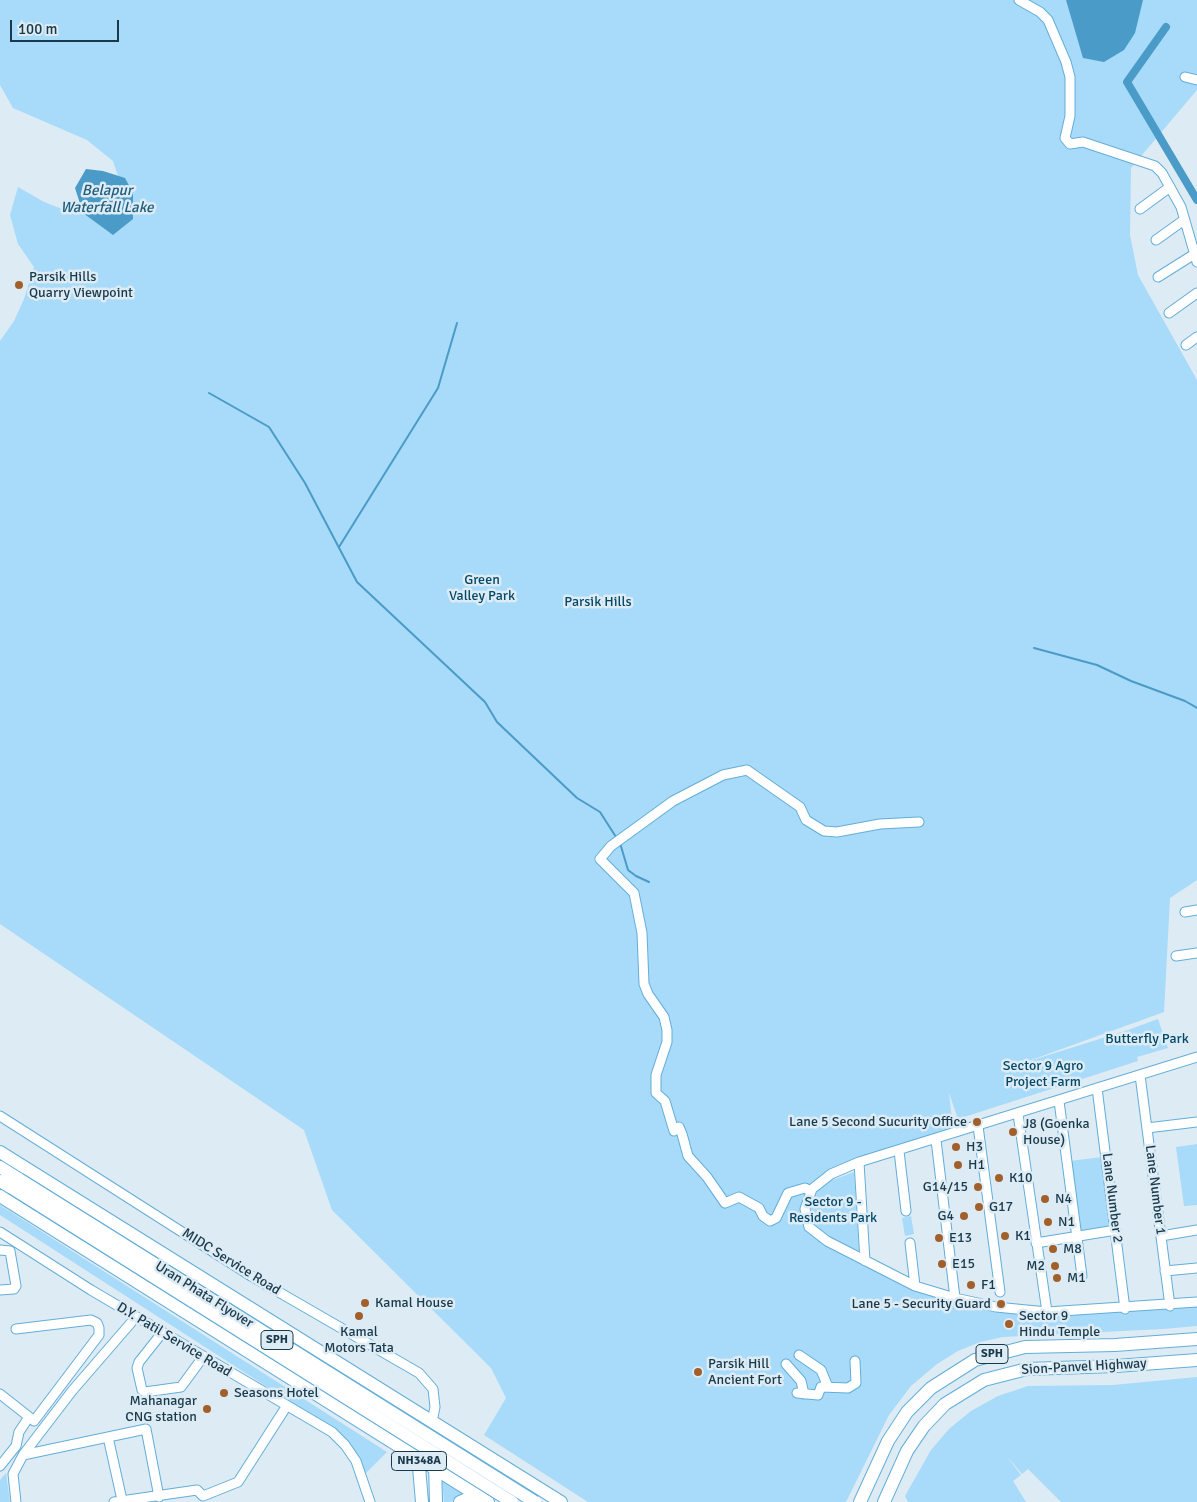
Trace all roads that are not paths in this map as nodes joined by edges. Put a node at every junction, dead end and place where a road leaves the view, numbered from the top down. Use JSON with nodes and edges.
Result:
{"nodes":[{"id":1,"x":1019,"y":0,"type":"edge"},
{"id":2,"x":1185,"y":77,"type":"dead end"},
{"id":3,"x":1197,"y":80,"type":"edge"},
{"id":4,"x":1170,"y":187,"type":"junction"},
{"id":5,"x":1140,"y":209,"type":"dead end"},
{"id":6,"x":1184,"y":220,"type":"junction"},
{"id":7,"x":1156,"y":240,"type":"dead end"},
{"id":8,"x":1195,"y":258,"type":"edge"},
{"id":9,"x":1158,"y":277,"type":"dead end"},
{"id":10,"x":1197,"y":293,"type":"edge"},
{"id":11,"x":1169,"y":313,"type":"dead end"},
{"id":12,"x":1197,"y":337,"type":"edge"},
{"id":13,"x":1186,"y":345,"type":"dead end"},
{"id":14,"x":919,"y":822,"type":"dead end"},
{"id":15,"x":1197,"y":910,"type":"edge"},
{"id":16,"x":1185,"y":912,"type":"dead end"},
{"id":17,"x":1197,"y":953,"type":"edge"},
{"id":18,"x":1176,"y":956,"type":"dead end"},
{"id":19,"x":1197,"y":1056,"type":"edge"},
{"id":20,"x":1140,"y":1075,"type":"junction"},
{"id":21,"x":1098,"y":1088,"type":"junction"},
{"id":22,"x":1059,"y":1101,"type":"junction"},
{"id":23,"x":1018,"y":1114,"type":"junction"},
{"id":24,"x":0,"y":1116,"type":"edge"},
{"id":25,"x":1197,"y":1122,"type":"edge"},
{"id":26,"x":978,"y":1126,"type":"junction"},
{"id":27,"x":1147,"y":1128,"type":"junction"},
{"id":28,"x":936,"y":1140,"type":"junction"},
{"id":29,"x":899,"y":1151,"type":"junction"},
{"id":30,"x":0,"y":1152,"type":"edge"},
{"id":31,"x":859,"y":1162,"type":"junction"},
{"id":32,"x":0,"y":1167,"type":"edge"},
{"id":33,"x":0,"y":1181,"type":"edge"},
{"id":34,"x":15,"y":1183,"type":"junction"},
{"id":35,"x":811,"y":1191,"type":"junction"},
{"id":36,"x":0,"y":1196,"type":"edge"},
{"id":37,"x":906,"y":1211,"type":"dead end"},
{"id":38,"x":1116,"y":1230,"type":"junction"},
{"id":39,"x":1197,"y":1230,"type":"edge"},
{"id":40,"x":0,"y":1232,"type":"edge"},
{"id":41,"x":1161,"y":1236,"type":"junction"},
{"id":42,"x":1077,"y":1237,"type":"junction"},
{"id":43,"x":910,"y":1243,"type":"dead end"},
{"id":44,"x":1036,"y":1243,"type":"junction"},
{"id":45,"x":0,"y":1250,"type":"edge"},
{"id":46,"x":865,"y":1261,"type":"junction"},
{"id":47,"x":1197,"y":1268,"type":"edge"},
{"id":48,"x":1165,"y":1271,"type":"junction"},
{"id":49,"x":1082,"y":1276,"type":"dead end"},
{"id":50,"x":915,"y":1286,"type":"junction"},
{"id":51,"x":0,"y":1288,"type":"edge"},
{"id":52,"x":1000,"y":1292,"type":"dead end"},
{"id":53,"x":955,"y":1298,"type":"junction"},
{"id":54,"x":1197,"y":1302,"type":"edge"},
{"id":55,"x":1170,"y":1306,"type":"junction"},
{"id":56,"x":1125,"y":1309,"type":"junction"},
{"id":57,"x":1047,"y":1312,"type":"junction"},
{"id":58,"x":136,"y":1317,"type":"junction"},
{"id":59,"x":16,"y":1329,"type":"dead end"},
{"id":60,"x":162,"y":1333,"type":"junction"},
{"id":61,"x":1197,"y":1339,"type":"edge"},
{"id":62,"x":798,"y":1355,"type":"dead end"},
{"id":63,"x":203,"y":1357,"type":"junction"},
{"id":64,"x":1197,"y":1360,"type":"edge"},
{"id":65,"x":856,"y":1361,"type":"dead end"},
{"id":66,"x":786,"y":1364,"type":"dead end"},
{"id":67,"x":828,"y":1388,"type":"junction"},
{"id":68,"x":0,"y":1394,"type":"edge"},
{"id":69,"x":286,"y":1407,"type":"junction"},
{"id":70,"x":435,"y":1407,"type":"junction"},
{"id":71,"x":32,"y":1419,"type":"junction"},
{"id":72,"x":432,"y":1422,"type":"junction"},
{"id":73,"x":44,"y":1428,"type":"junction"},
{"id":74,"x":446,"y":1430,"type":"junction"},
{"id":75,"x":108,"y":1437,"type":"junction"},
{"id":76,"x":398,"y":1446,"type":"junction"},
{"id":77,"x":23,"y":1455,"type":"junction"},
{"id":78,"x":419,"y":1459,"type":"junction"},
{"id":79,"x":0,"y":1466,"type":"edge"},
{"id":80,"x":434,"y":1468,"type":"junction"},
{"id":81,"x":159,"y":1497,"type":"junction"},
{"id":82,"x":204,"y":1499,"type":"edge"},
{"id":83,"x":118,"y":1501,"type":"edge"},
{"id":84,"x":422,"y":1501,"type":"edge"},
{"id":85,"x":16,"y":1502,"type":"edge"},
{"id":86,"x":370,"y":1502,"type":"edge"},
{"id":87,"x":436,"y":1502,"type":"edge"},
{"id":88,"x":460,"y":1502,"type":"edge"},
{"id":89,"x":484,"y":1502,"type":"edge"},
{"id":90,"x":488,"y":1502,"type":"edge"},
{"id":91,"x":512,"y":1502,"type":"edge"},
{"id":92,"x":535,"y":1502,"type":"edge"},
{"id":93,"x":561,"y":1502,"type":"edge"},
{"id":94,"x":860,"y":1502,"type":"edge"},
{"id":95,"x":884,"y":1502,"type":"edge"}],
"edges":[{"from":1,"to":4,"type":"street"},
{"from":2,"to":3,"type":"street"},
{"from":4,"to":5,"type":"street"},
{"from":4,"to":6,"type":"street"},
{"from":6,"to":7,"type":"street"},
{"from":6,"to":8,"type":"street"},
{"from":8,"to":9,"type":"street"},
{"from":10,"to":11,"type":"street"},
{"from":12,"to":13,"type":"street"},
{"from":14,"to":35,"type":"street"},
{"from":15,"to":16,"type":"street"},
{"from":17,"to":18,"type":"street"},
{"from":19,"to":20,"type":"street"},
{"from":20,"to":21,"type":"street"},
{"from":20,"to":27,"type":"street","name":"Lane Number 1"},
{"from":21,"to":22,"type":"street"},
{"from":21,"to":38,"type":"street","name":"Lane Number 2"},
{"from":22,"to":23,"type":"street"},
{"from":22,"to":42,"type":"street"},
{"from":23,"to":26,"type":"street"},
{"from":23,"to":44,"type":"street"},
{"from":24,"to":70,"type":"street","name":"MIDC Service Road"},
{"from":25,"to":27,"type":"street"},
{"from":26,"to":28,"type":"street"},
{"from":26,"to":52,"type":"street"},
{"from":27,"to":41,"type":"street","name":"Lane Number 1"},
{"from":28,"to":29,"type":"street"},
{"from":28,"to":53,"type":"street"},
{"from":29,"to":31,"type":"street"},
{"from":29,"to":37,"type":"street"},
{"from":30,"to":72,"type":"highway"},
{"from":31,"to":35,"type":"street"},
{"from":31,"to":46,"type":"street"},
{"from":32,"to":34,"type":"highway","name":"Uran Phata Flyover","number":"SPH"},
{"from":33,"to":34,"type":"highway","name":"Uran Phata Flyover","number":"SPH"},
{"from":34,"to":91,"type":"highway","name":"Uran Phata Flyover","number":"SPH","bridge":true},
{"from":34,"to":92,"type":"highway","name":"Uran Phata Flyover","number":"SPH","bridge":true},
{"from":35,"to":46,"type":"street"},
{"from":36,"to":76,"type":"highway"},
{"from":38,"to":42,"type":"street"},
{"from":38,"to":56,"type":"street","name":"Lane Number 2"},
{"from":39,"to":41,"type":"street"},
{"from":40,"to":58,"type":"street","name":"D.Y. Patil Service Road"},
{"from":41,"to":48,"type":"street","name":"Lane Number 1"},
{"from":42,"to":44,"type":"street"},
{"from":42,"to":49,"type":"street"},
{"from":43,"to":50,"type":"street"},
{"from":44,"to":57,"type":"street"},
{"from":45,"to":51,"type":"street"},
{"from":46,"to":50,"type":"street"},
{"from":47,"to":48,"type":"street"},
{"from":48,"to":55,"type":"street","name":"Lane Number 1"},
{"from":50,"to":53,"type":"street"},
{"from":53,"to":57,"type":"street"},
{"from":54,"to":55,"type":"street"},
{"from":55,"to":56,"type":"street"},
{"from":56,"to":57,"type":"street"},
{"from":58,"to":60,"type":"street","name":"D.Y. Patil Service Road"},
{"from":58,"to":73,"type":"street"},
{"from":59,"to":71,"type":"street"},
{"from":60,"to":63,"type":"street","name":"D.Y. Patil Service Road"},
{"from":60,"to":63,"type":"street"},
{"from":61,"to":94,"type":"highway","name":"Sion-Panvel Highway","number":"SPH"},
{"from":62,"to":67,"type":"street"},
{"from":63,"to":69,"type":"street","name":"D.Y. Patil Service Road"},
{"from":64,"to":95,"type":"highway","name":"Sion-Panvel Highway","number":"SPH"},
{"from":65,"to":67,"type":"street"},
{"from":66,"to":67,"type":"street"},
{"from":68,"to":71,"type":"street"},
{"from":69,"to":82,"type":"street"},
{"from":69,"to":86,"type":"street","name":"D.Y. Patil Service Road"},
{"from":70,"to":72,"type":"street","name":"MIDC Service Road"},
{"from":70,"to":74,"type":"street"},
{"from":71,"to":73,"type":"street"},
{"from":71,"to":79,"type":"street"},
{"from":72,"to":74,"type":"highway"},
{"from":72,"to":78,"type":"highway","number":"NH348A"},
{"from":73,"to":77,"type":"street"},
{"from":74,"to":80,"type":"highway","number":"NH348A"},
{"from":74,"to":93,"type":"highway"},
{"from":75,"to":77,"type":"street"},
{"from":75,"to":81,"type":"street"},
{"from":75,"to":83,"type":"street"},
{"from":76,"to":78,"type":"highway"},
{"from":76,"to":84,"type":"highway"},
{"from":77,"to":85,"type":"street"},
{"from":78,"to":80,"type":"highway"},
{"from":78,"to":84,"type":"highway","number":"NH348A"},
{"from":80,"to":87,"type":"highway","number":"NH348A"},
{"from":80,"to":90,"type":"highway"},
{"from":81,"to":82,"type":"street"},
{"from":81,"to":83,"type":"street"},
{"from":88,"to":89,"type":"highway"}]}
